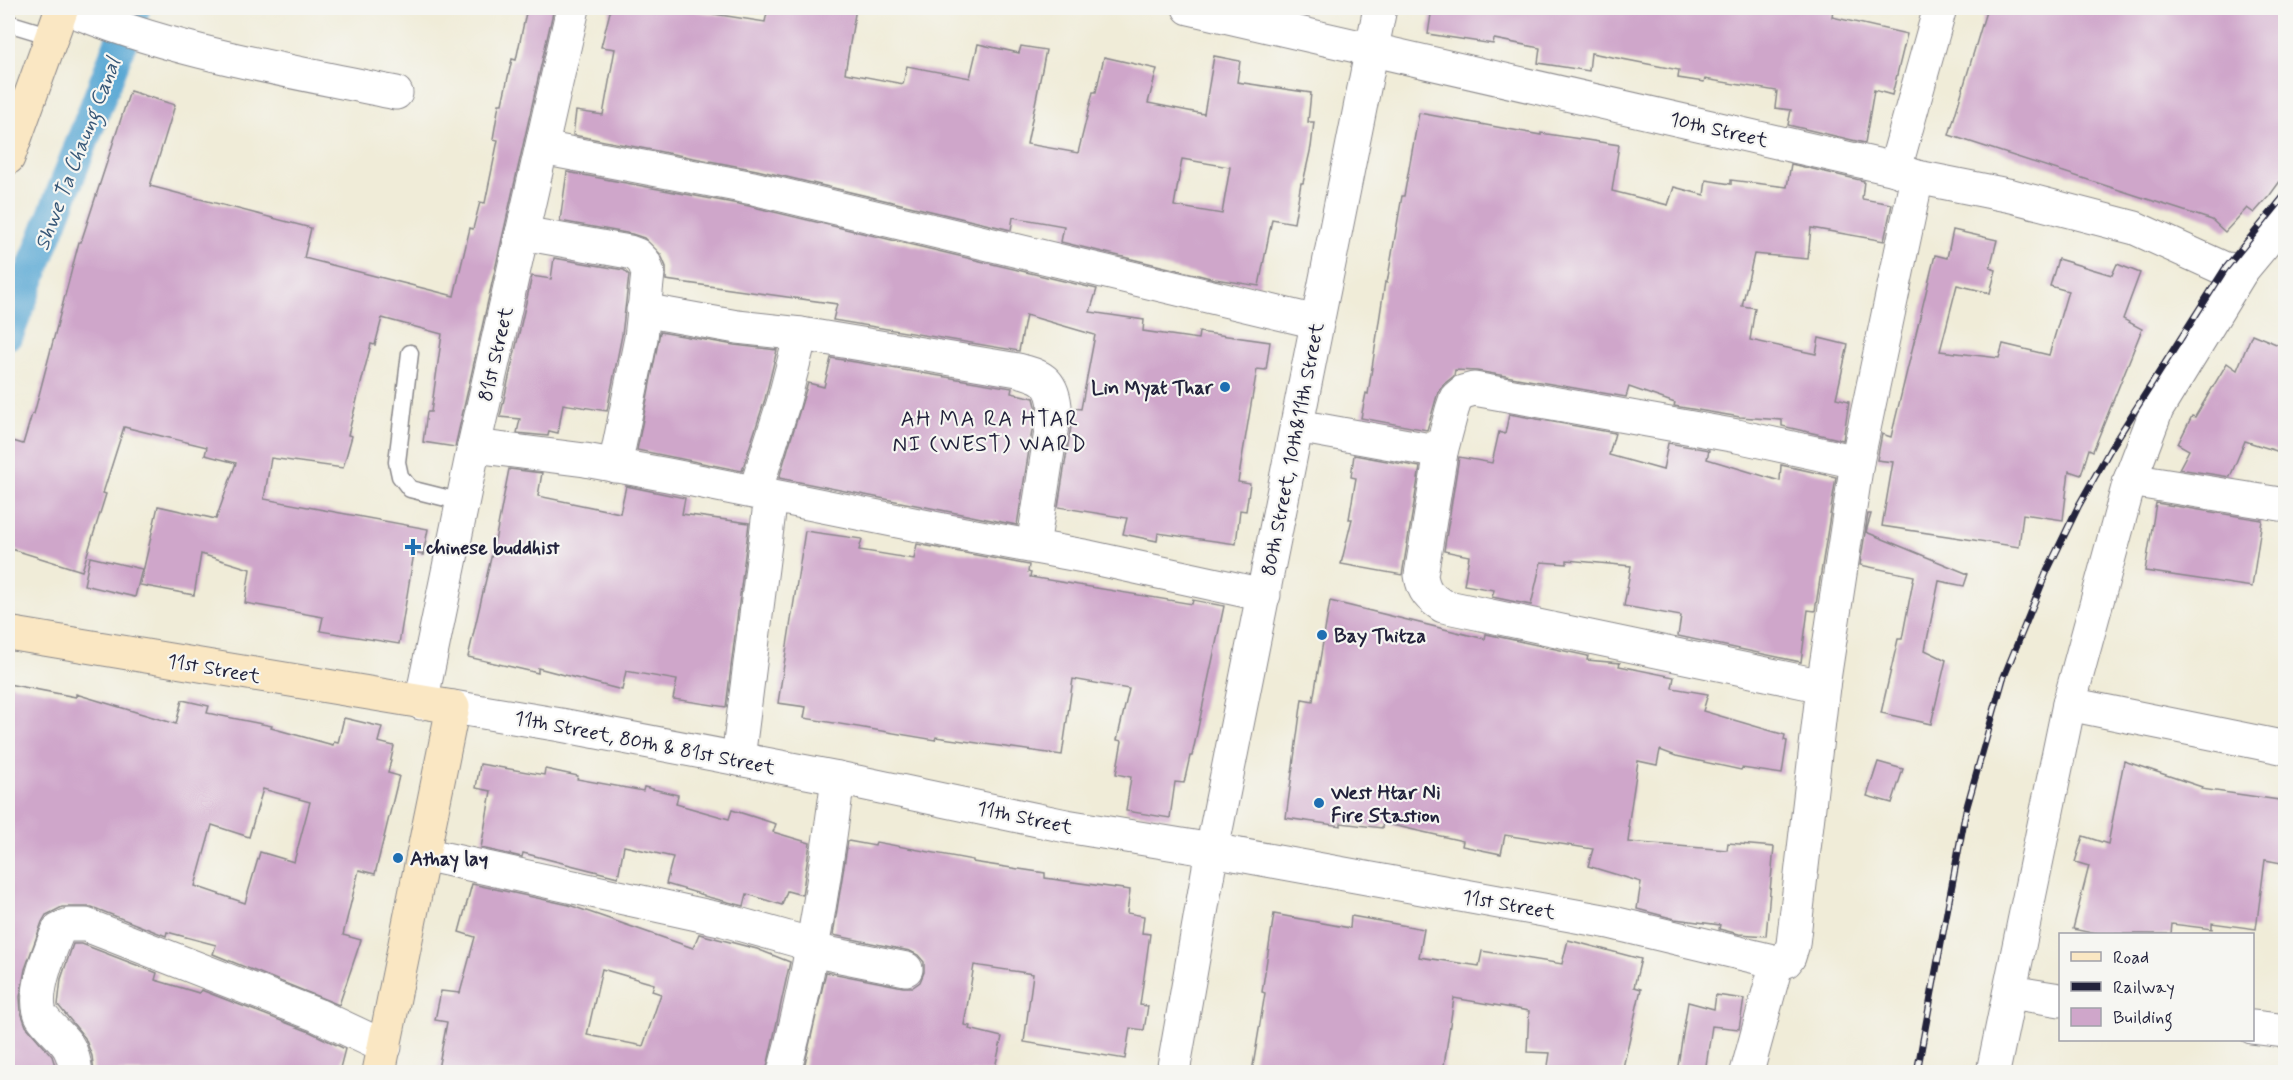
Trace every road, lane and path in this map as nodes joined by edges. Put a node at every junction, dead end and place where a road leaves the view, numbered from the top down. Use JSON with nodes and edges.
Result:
{"nodes":[{"id":1,"x":573,"y":8,"type":"edge"},
{"id":2,"x":1189,"y":8,"type":"edge"},
{"id":3,"x":1380,"y":8,"type":"edge"},
{"id":4,"x":1940,"y":8,"type":"edge"},
{"id":5,"x":67,"y":17,"type":"edge"},
{"id":6,"x":8,"y":23,"type":"edge"},
{"id":7,"x":1371,"y":48,"type":"junction"},
{"id":8,"x":396,"y":93,"type":"dead end"},
{"id":9,"x":542,"y":148,"type":"junction"},
{"id":10,"x":8,"y":158,"type":"edge"},
{"id":11,"x":1906,"y":173,"type":"junction"},
{"id":12,"x":2286,"y":217,"type":"edge"},
{"id":13,"x":522,"y":233,"type":"junction"},
{"id":14,"x":2242,"y":270,"type":"junction"},
{"id":15,"x":643,"y":310,"type":"junction"},
{"id":16,"x":1317,"y":322,"type":"junction"},
{"id":17,"x":801,"y":334,"type":"junction"},
{"id":18,"x":410,"y":353,"type":"dead end"},
{"id":19,"x":1297,"y":426,"type":"junction"},
{"id":20,"x":474,"y":446,"type":"junction"},
{"id":21,"x":1442,"y":452,"type":"junction"},
{"id":22,"x":1857,"y":462,"type":"junction"},
{"id":23,"x":615,"y":466,"type":"junction"},
{"id":24,"x":2130,"y":480,"type":"junction"},
{"id":25,"x":763,"y":494,"type":"junction"},
{"id":26,"x":462,"y":502,"type":"junction"},
{"id":27,"x":2286,"y":505,"type":"edge"},
{"id":28,"x":1033,"y":546,"type":"junction"},
{"id":29,"x":1264,"y":595,"type":"junction"},
{"id":30,"x":8,"y":633,"type":"edge"},
{"id":31,"x":1823,"y":686,"type":"junction"},
{"id":32,"x":2068,"y":704,"type":"junction"},
{"id":33,"x":437,"y":705,"type":"junction"},
{"id":34,"x":2286,"y":748,"type":"edge"},
{"id":35,"x":738,"y":759,"type":"junction"},
{"id":36,"x":838,"y":778,"type":"junction"},
{"id":37,"x":1212,"y":850,"type":"junction"},
{"id":38,"x":423,"y":854,"type":"junction"},
{"id":39,"x":811,"y":950,"type":"junction"},
{"id":40,"x":1785,"y":953,"type":"junction"},
{"id":41,"x":906,"y":969,"type":"dead end"},
{"id":42,"x":2010,"y":992,"type":"junction"},
{"id":43,"x":2059,"y":1000,"type":"edge"},
{"id":44,"x":2254,"y":1028,"type":"edge"},
{"id":45,"x":2286,"y":1031,"type":"edge"},
{"id":46,"x":382,"y":1066,"type":"edge"},
{"id":47,"x":76,"y":1072,"type":"edge"},
{"id":48,"x":784,"y":1072,"type":"edge"},
{"id":49,"x":1173,"y":1072,"type":"edge"},
{"id":50,"x":1747,"y":1072,"type":"edge"},
{"id":51,"x":1993,"y":1072,"type":"edge"}],
"edges":[{"from":1,"to":9,"type":"street","name":"81st Street"},
{"from":2,"to":7,"type":"street","name":"10th Street"},
{"from":3,"to":7,"type":"street","name":"80th Street, 10th&11th Street"},
{"from":4,"to":11,"type":"street"},
{"from":5,"to":6,"type":"lane"},
{"from":5,"to":8,"type":"street"},
{"from":5,"to":10,"type":"street"},
{"from":7,"to":11,"type":"street","name":"10th Street"},
{"from":7,"to":16,"type":"street","name":"80th Street, 10th&11th Street"},
{"from":9,"to":13,"type":"street","name":"81st Street"},
{"from":9,"to":16,"type":"street"},
{"from":11,"to":14,"type":"street","name":"10th Street"},
{"from":11,"to":22,"type":"street"},
{"from":12,"to":14,"type":"street"},
{"from":13,"to":15,"type":"street"},
{"from":13,"to":20,"type":"street","name":"81st Street"},
{"from":14,"to":24,"type":"street"},
{"from":15,"to":17,"type":"street"},
{"from":15,"to":23,"type":"street"},
{"from":16,"to":19,"type":"street","name":"80th Street, 10th&11th Street"},
{"from":17,"to":25,"type":"street"},
{"from":17,"to":28,"type":"street"},
{"from":18,"to":26,"type":"lane"},
{"from":19,"to":21,"type":"street"},
{"from":19,"to":29,"type":"street","name":"80th Street, 10th&11th Street"},
{"from":20,"to":23,"type":"street"},
{"from":20,"to":26,"type":"street","name":"81st Street"},
{"from":21,"to":22,"type":"street"},
{"from":21,"to":31,"type":"street"},
{"from":22,"to":31,"type":"street"},
{"from":23,"to":25,"type":"street"},
{"from":24,"to":27,"type":"street"},
{"from":24,"to":32,"type":"street"},
{"from":25,"to":28,"type":"street"},
{"from":25,"to":35,"type":"street"},
{"from":26,"to":33,"type":"street","name":"81st Street"},
{"from":28,"to":29,"type":"street"},
{"from":29,"to":37,"type":"street","name":"80th Street, 10th&11th Street"},
{"from":30,"to":33,"type":"street","name":"11st Street"},
{"from":31,"to":40,"type":"street"},
{"from":32,"to":34,"type":"street"},
{"from":32,"to":42,"type":"street"},
{"from":33,"to":35,"type":"street","name":"11th Street, 80th & 81st Street"},
{"from":33,"to":38,"type":"street"},
{"from":35,"to":36,"type":"street","name":"11th Street, 80th & 81st Street"},
{"from":36,"to":37,"type":"street","name":"11th Street"},
{"from":36,"to":39,"type":"street"},
{"from":37,"to":40,"type":"street","name":"11st Street"},
{"from":37,"to":49,"type":"street","name":"80th Street, 10th&11th Street"},
{"from":38,"to":39,"type":"street"},
{"from":38,"to":46,"type":"street"},
{"from":39,"to":41,"type":"street"},
{"from":39,"to":48,"type":"street"},
{"from":40,"to":50,"type":"street"},
{"from":42,"to":43,"type":"street"},
{"from":42,"to":51,"type":"street"},
{"from":44,"to":45,"type":"street"},
{"from":46,"to":47,"type":"street"}]}
